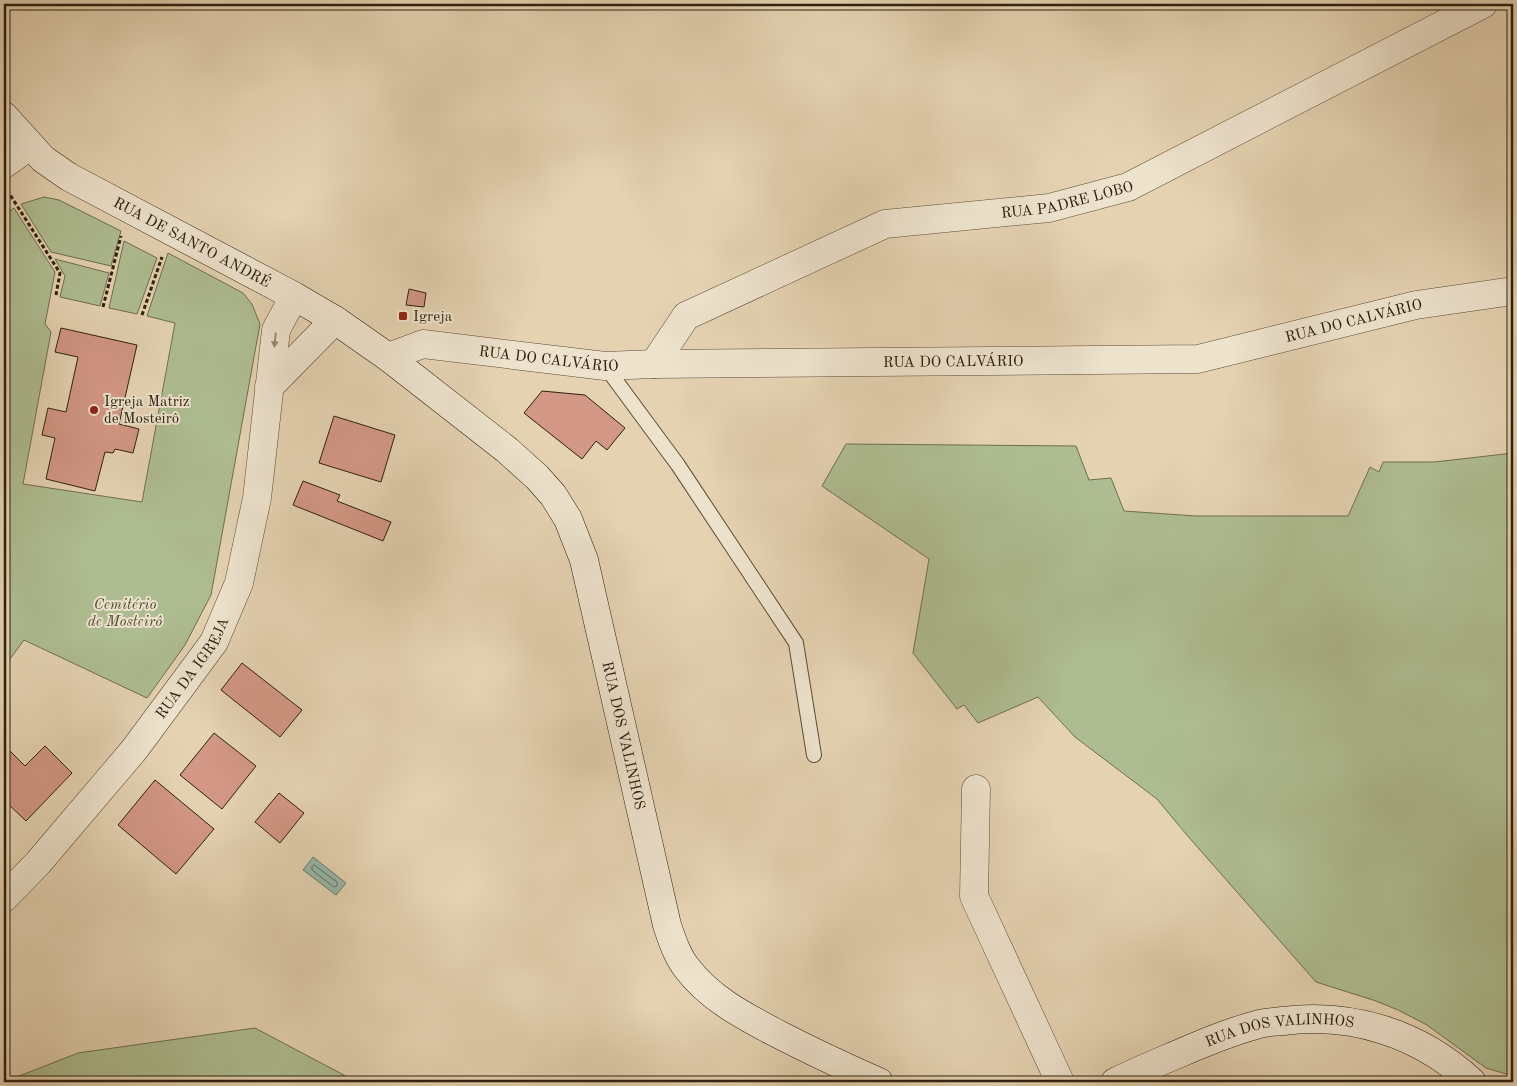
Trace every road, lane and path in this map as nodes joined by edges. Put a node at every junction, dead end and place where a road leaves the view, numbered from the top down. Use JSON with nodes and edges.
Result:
{"nodes":[{"id":1,"x":1483,"y":4,"type":"edge"},
{"id":2,"x":4,"y":116,"type":"edge"},
{"id":3,"x":30,"y":146,"type":"junction"},
{"id":4,"x":4,"y":164,"type":"edge"},
{"id":5,"x":4,"y":185,"type":"edge"},
{"id":6,"x":118,"y":250,"type":"dead end"},
{"id":7,"x":159,"y":267,"type":"dead end"},
{"id":8,"x":1513,"y":290,"type":"edge"},
{"id":9,"x":56,"y":296,"type":"dead end"},
{"id":10,"x":294,"y":296,"type":"junction"},
{"id":11,"x":104,"y":307,"type":"dead end"},
{"id":12,"x":142,"y":316,"type":"dead end"},
{"id":13,"x":335,"y":320,"type":"junction"},
{"id":14,"x":388,"y":357,"type":"junction"},
{"id":15,"x":654,"y":364,"type":"junction"},
{"id":16,"x":605,"y":366,"type":"junction"},
{"id":17,"x":269,"y":387,"type":"junction"},
{"id":18,"x":814,"y":755,"type":"dead end"},
{"id":19,"x":976,"y":789,"type":"dead end"},
{"id":20,"x":4,"y":898,"type":"edge"},
{"id":21,"x":1119,"y":1081,"type":"edge"},
{"id":22,"x":879,"y":1082,"type":"edge"},
{"id":23,"x":1060,"y":1082,"type":"edge"},
{"id":24,"x":1472,"y":1082,"type":"edge"}],
"edges":[{"from":1,"to":15,"type":"street","name":"RUA PADRE LOBO"},
{"from":2,"to":3,"type":"street","name":"RUA DE SANTO ANDRÉ"},
{"from":3,"to":4,"type":"street"},
{"from":3,"to":10,"type":"street","name":"RUA DE SANTO ANDRÉ"},
{"from":5,"to":9,"type":"path"},
{"from":6,"to":11,"type":"path"},
{"from":7,"to":12,"type":"path"},
{"from":8,"to":15,"type":"street","name":"RUA DO CALVÁRIO"},
{"from":10,"to":13,"type":"street","name":"RUA DE SANTO ANDRÉ"},
{"from":10,"to":17,"type":"street","name":"RUA DA IGREJA","one_way":true},
{"from":13,"to":14,"type":"street","name":"RUA DE SANTO ANDRÉ"},
{"from":13,"to":17,"type":"street"},
{"from":14,"to":16,"type":"street","name":"RUA DO CALVÁRIO"},
{"from":14,"to":22,"type":"street","name":"RUA DOS VALINHOS"},
{"from":15,"to":16,"type":"street","name":"RUA DO CALVÁRIO"},
{"from":16,"to":18,"type":"lane"},
{"from":17,"to":20,"type":"street","name":"RUA DA IGREJA"},
{"from":19,"to":23,"type":"street"},
{"from":21,"to":24,"type":"street","name":"RUA DOS VALINHOS"}]}
